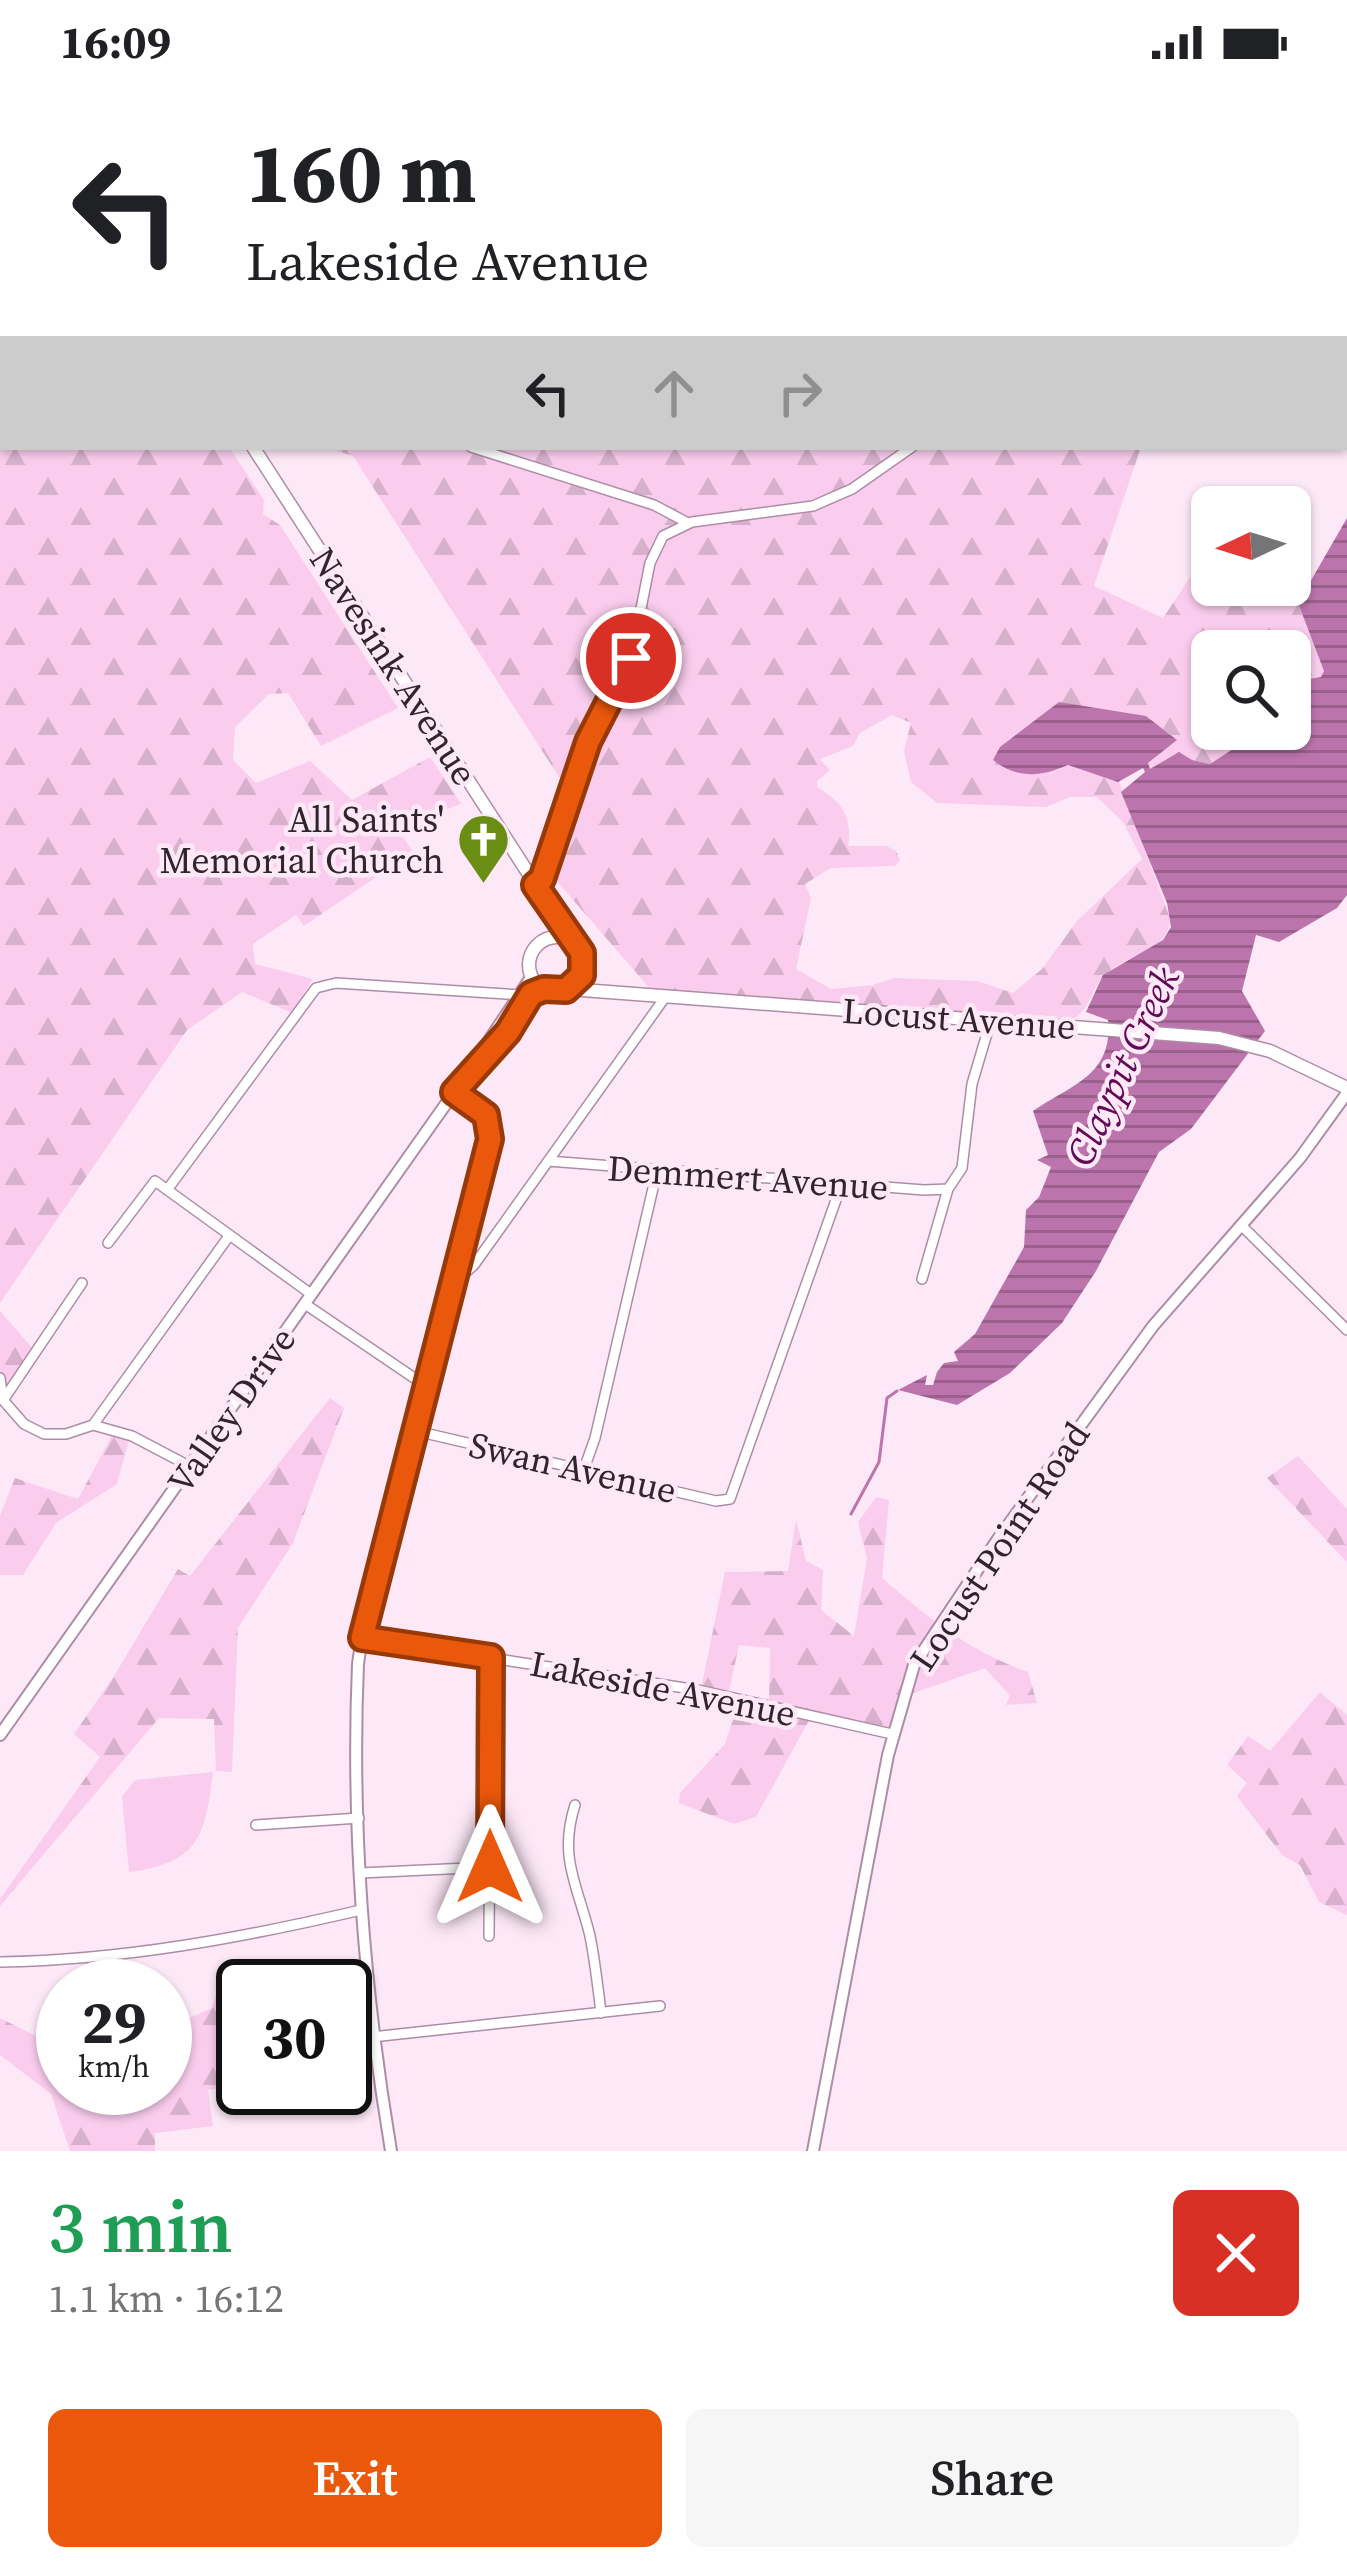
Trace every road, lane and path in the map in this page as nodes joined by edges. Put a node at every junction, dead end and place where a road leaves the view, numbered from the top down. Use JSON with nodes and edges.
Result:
{"nodes":[{"id":1,"x":255,"y":450,"type":"edge"},
{"id":2,"x":481,"y":450,"type":"edge"},
{"id":3,"x":908,"y":450,"type":"edge"},
{"id":4,"x":688,"y":523,"type":"junction"},
{"id":5,"x":535,"y":885,"type":"junction"},
{"id":6,"x":549,"y":938,"type":"junction"},
{"id":7,"x":572,"y":941,"type":"junction"},
{"id":8,"x":584,"y":960,"type":"junction"},
{"id":9,"x":532,"y":976,"type":"junction"},
{"id":10,"x":544,"y":989,"type":"junction"},
{"id":11,"x":569,"y":989,"type":"junction"},
{"id":12,"x":632,"y":994,"type":"junction"},
{"id":13,"x":521,"y":995,"type":"junction"},
{"id":14,"x":666,"y":996,"type":"junction"},
{"id":15,"x":991,"y":1021,"type":"junction"},
{"id":16,"x":457,"y":1088,"type":"junction"},
{"id":17,"x":1347,"y":1090,"type":"edge"},
{"id":18,"x":548,"y":1161,"type":"junction"},
{"id":19,"x":657,"y":1171,"type":"junction"},
{"id":20,"x":842,"y":1184,"type":"junction"},
{"id":21,"x":948,"y":1189,"type":"junction"},
{"id":22,"x":167,"y":1190,"type":"junction"},
{"id":23,"x":1241,"y":1225,"type":"junction"},
{"id":24,"x":229,"y":1236,"type":"junction"},
{"id":25,"x":108,"y":1243,"type":"dead end"},
{"id":26,"x":922,"y":1279,"type":"dead end"},
{"id":27,"x":82,"y":1283,"type":"dead end"},
{"id":28,"x":454,"y":1283,"type":"junction"},
{"id":29,"x":308,"y":1299,"type":"junction"},
{"id":30,"x":1347,"y":1330,"type":"edge"},
{"id":31,"x":0,"y":1378,"type":"edge"},
{"id":32,"x":426,"y":1386,"type":"junction"},
{"id":33,"x":1,"y":1401,"type":"edge"},
{"id":34,"x":93,"y":1425,"type":"junction"},
{"id":35,"x":416,"y":1431,"type":"junction"},
{"id":36,"x":191,"y":1467,"type":"junction"},
{"id":37,"x":584,"y":1469,"type":"junction"},
{"id":38,"x":362,"y":1638,"type":"junction"},
{"id":39,"x":491,"y":1657,"type":"junction"},
{"id":40,"x":892,"y":1734,"type":"junction"},
{"id":41,"x":0,"y":1735,"type":"edge"},
{"id":42,"x":575,"y":1805,"type":"dead end"},
{"id":43,"x":359,"y":1818,"type":"junction"},
{"id":44,"x":256,"y":1825,"type":"dead end"},
{"id":45,"x":490,"y":1867,"type":"junction"},
{"id":46,"x":361,"y":1873,"type":"junction"},
{"id":47,"x":361,"y":1910,"type":"junction"},
{"id":48,"x":489,"y":1936,"type":"dead end"},
{"id":49,"x":365,"y":1959,"type":"edge"},
{"id":50,"x":0,"y":1962,"type":"edge"},
{"id":51,"x":660,"y":2006,"type":"dead end"},
{"id":52,"x":602,"y":2013,"type":"junction"},
{"id":53,"x":372,"y":2037,"type":"joint"},
{"id":54,"x":391,"y":2151,"type":"edge"},
{"id":55,"x":813,"y":2151,"type":"edge"}],
"edges":[{"from":1,"to":5,"type":"main road","name":"Navesink Avenue"},
{"from":2,"to":4,"type":"street"},
{"from":3,"to":4,"type":"street"},
{"from":4,"to":5,"type":"street"},
{"from":5,"to":6,"type":"main road","name":"Navesink Avenue"},
{"from":5,"to":7,"type":"main road","name":"Navesink Avenue"},
{"from":6,"to":7,"type":"main road"},
{"from":6,"to":9,"type":"main road"},
{"from":7,"to":8,"type":"main road"},
{"from":8,"to":11,"type":"main road"},
{"from":8,"to":12,"type":"main road"},
{"from":9,"to":10,"type":"main road"},
{"from":9,"to":13,"type":"street","name":"Valley Drive"},
{"from":10,"to":11,"type":"main road"},
{"from":10,"to":16,"type":"street","name":"Valley Drive"},
{"from":11,"to":12,"type":"main road","name":"Locust Avenue"},
{"from":12,"to":14,"type":"main road","name":"Locust Avenue"},
{"from":13,"to":16,"type":"street","name":"Valley Drive"},
{"from":13,"to":22,"type":"street"},
{"from":14,"to":15,"type":"main road","name":"Locust Avenue"},
{"from":14,"to":18,"type":"street"},
{"from":15,"to":17,"type":"main road","name":"Locust Avenue"},
{"from":15,"to":21,"type":"street"},
{"from":16,"to":28,"type":"street"},
{"from":16,"to":29,"type":"street","name":"Valley Drive"},
{"from":17,"to":23,"type":"street","name":"Locust Point Road"},
{"from":18,"to":19,"type":"street","name":"Demmert Avenue"},
{"from":18,"to":28,"type":"street"},
{"from":19,"to":20,"type":"street","name":"Demmert Avenue"},
{"from":19,"to":37,"type":"street"},
{"from":20,"to":21,"type":"street","name":"Demmert Avenue"},
{"from":20,"to":37,"type":"street","name":"Swan Avenue"},
{"from":21,"to":26,"type":"street"},
{"from":22,"to":24,"type":"street"},
{"from":22,"to":25,"type":"street"},
{"from":23,"to":30,"type":"street"},
{"from":23,"to":40,"type":"street","name":"Locust Point Road"},
{"from":24,"to":29,"type":"street"},
{"from":24,"to":34,"type":"street"},
{"from":27,"to":33,"type":"street"},
{"from":28,"to":32,"type":"street"},
{"from":29,"to":32,"type":"street"},
{"from":29,"to":36,"type":"street","name":"Valley Drive"},
{"from":31,"to":33,"type":"street"},
{"from":32,"to":35,"type":"street"},
{"from":33,"to":34,"type":"street"},
{"from":34,"to":36,"type":"street"},
{"from":35,"to":37,"type":"street","name":"Swan Avenue"},
{"from":35,"to":38,"type":"street"},
{"from":36,"to":41,"type":"street","name":"Valley Drive"},
{"from":38,"to":39,"type":"street","name":"Lakeside Avenue"},
{"from":38,"to":43,"type":"street"},
{"from":39,"to":40,"type":"street","name":"Lakeside Avenue"},
{"from":39,"to":45,"type":"street"},
{"from":40,"to":55,"type":"street","name":"Locust Point Road"},
{"from":42,"to":52,"type":"street"},
{"from":43,"to":44,"type":"street"},
{"from":43,"to":46,"type":"street"},
{"from":45,"to":46,"type":"street"},
{"from":45,"to":48,"type":"street"},
{"from":46,"to":47,"type":"street"},
{"from":47,"to":49,"type":"street"},
{"from":47,"to":50,"type":"street"},
{"from":51,"to":52,"type":"street"},
{"from":52,"to":53,"type":"street"},
{"from":53,"to":54,"type":"street"}]}
